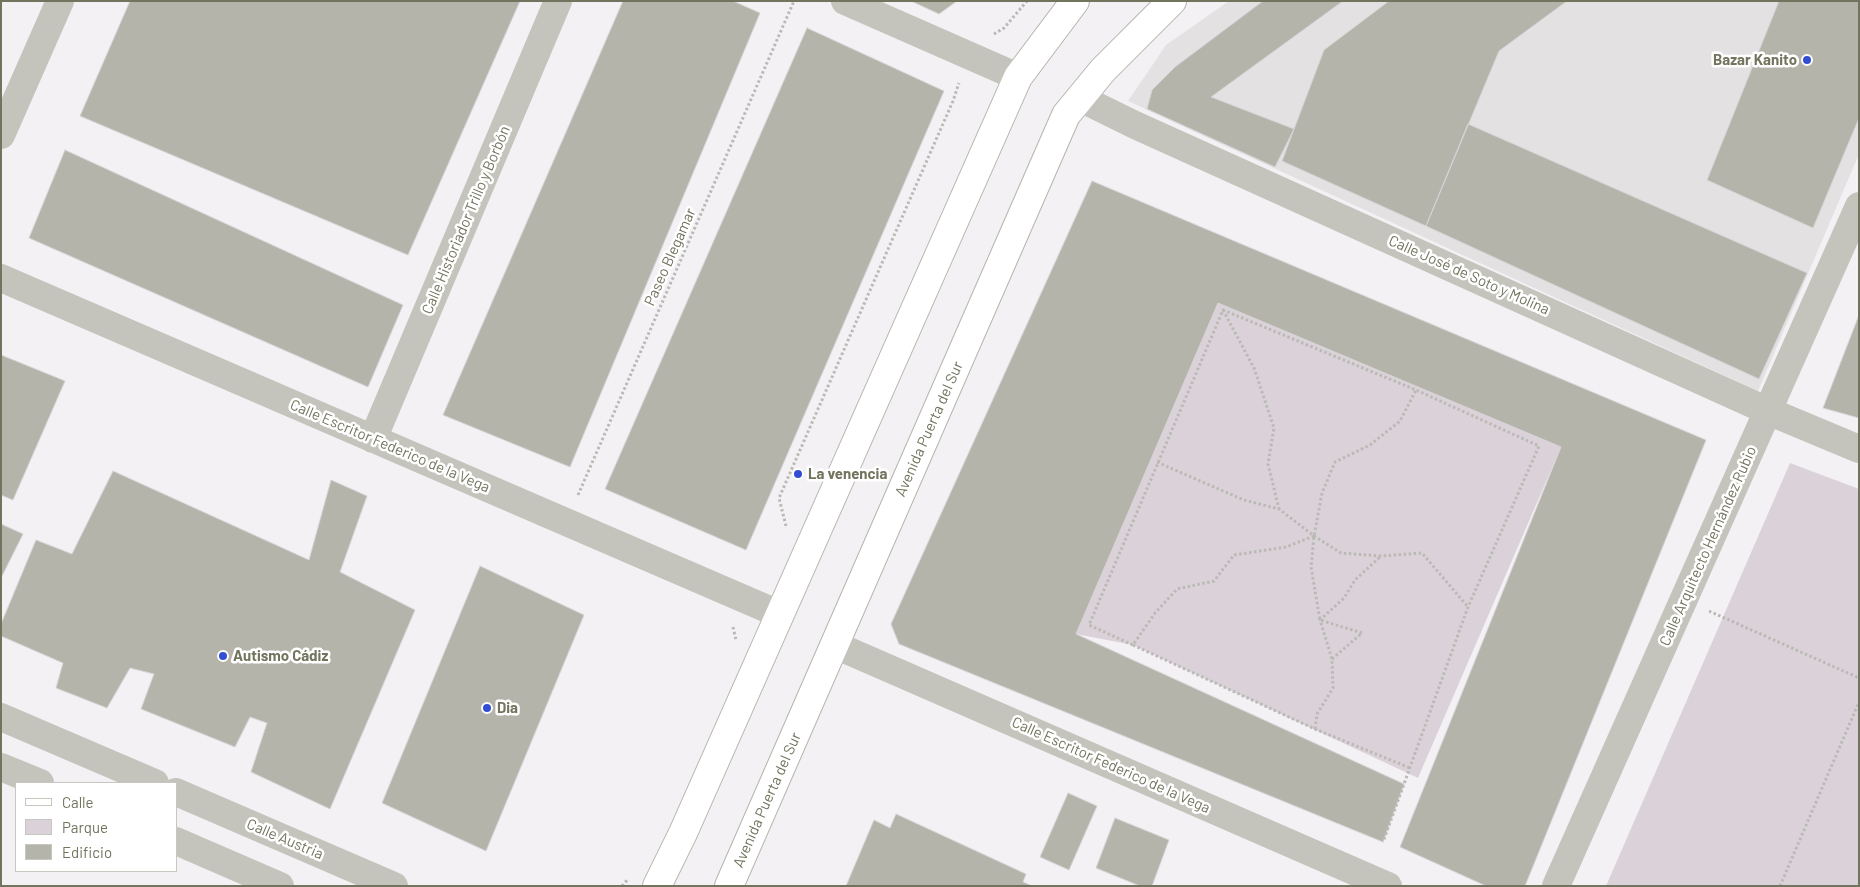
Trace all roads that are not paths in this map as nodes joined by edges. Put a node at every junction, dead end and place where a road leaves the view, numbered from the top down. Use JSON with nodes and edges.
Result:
{"nodes":[{"id":1,"x":60,"y":1,"type":"edge"},
{"id":2,"x":558,"y":1,"type":"edge"},
{"id":3,"x":845,"y":1,"type":"edge"},
{"id":4,"x":1075,"y":1,"type":"edge"},
{"id":5,"x":1172,"y":1,"type":"edge"},
{"id":6,"x":1018,"y":77,"type":"junction"},
{"id":7,"x":1080,"y":98,"type":"junction"},
{"id":8,"x":1,"y":135,"type":"edge"},
{"id":9,"x":1859,"y":206,"type":"edge"},
{"id":10,"x":1,"y":278,"type":"edge"},
{"id":11,"x":1768,"y":411,"type":"junction"},
{"id":12,"x":374,"y":439,"type":"junction"},
{"id":13,"x":1859,"y":449,"type":"edge"},
{"id":14,"x":779,"y":614,"type":"junction"},
{"id":15,"x":835,"y":645,"type":"junction"},
{"id":16,"x":1,"y":717,"type":"edge"},
{"id":17,"x":1,"y":767,"type":"edge"},
{"id":18,"x":38,"y":782,"type":"edge"},
{"id":19,"x":153,"y":782,"type":"edge"},
{"id":20,"x":178,"y":793,"type":"edge"},
{"id":21,"x":178,"y":842,"type":"edge"},
{"id":22,"x":646,"y":879,"type":"edge"},
{"id":23,"x":280,"y":886,"type":"edge"},
{"id":24,"x":394,"y":886,"type":"edge"},
{"id":25,"x":729,"y":886,"type":"edge"},
{"id":26,"x":1388,"y":886,"type":"edge"},
{"id":27,"x":1556,"y":886,"type":"edge"}],
"edges":[{"from":1,"to":8,"type":"street"},
{"from":2,"to":12,"type":"street","name":"Calle Historiador Trillo y Borbón"},
{"from":3,"to":6,"type":"street"},
{"from":4,"to":6,"type":"main road"},
{"from":5,"to":7,"type":"main road","name":"Avenida Puerta del Sur"},
{"from":6,"to":14,"type":"main road"},
{"from":7,"to":11,"type":"street","name":"Calle José de Soto y Molina"},
{"from":7,"to":15,"type":"main road","name":"Avenida Puerta del Sur"},
{"from":9,"to":11,"type":"street","name":"Calle Arquitecto Hernández Rubio"},
{"from":10,"to":12,"type":"street","name":"Calle Escritor Federico de la Vega"},
{"from":11,"to":13,"type":"street","name":"Calle José de Soto y Molina"},
{"from":11,"to":27,"type":"street","name":"Calle Arquitecto Hernández Rubio"},
{"from":12,"to":14,"type":"street","name":"Calle Escritor Federico de la Vega"},
{"from":14,"to":22,"type":"main road"},
{"from":15,"to":25,"type":"main road","name":"Avenida Puerta del Sur"},
{"from":15,"to":26,"type":"street","name":"Calle Escritor Federico de la Vega"},
{"from":16,"to":19,"type":"street"},
{"from":17,"to":18,"type":"street"},
{"from":20,"to":24,"type":"street","name":"Calle Austria"},
{"from":21,"to":23,"type":"street"}]}
